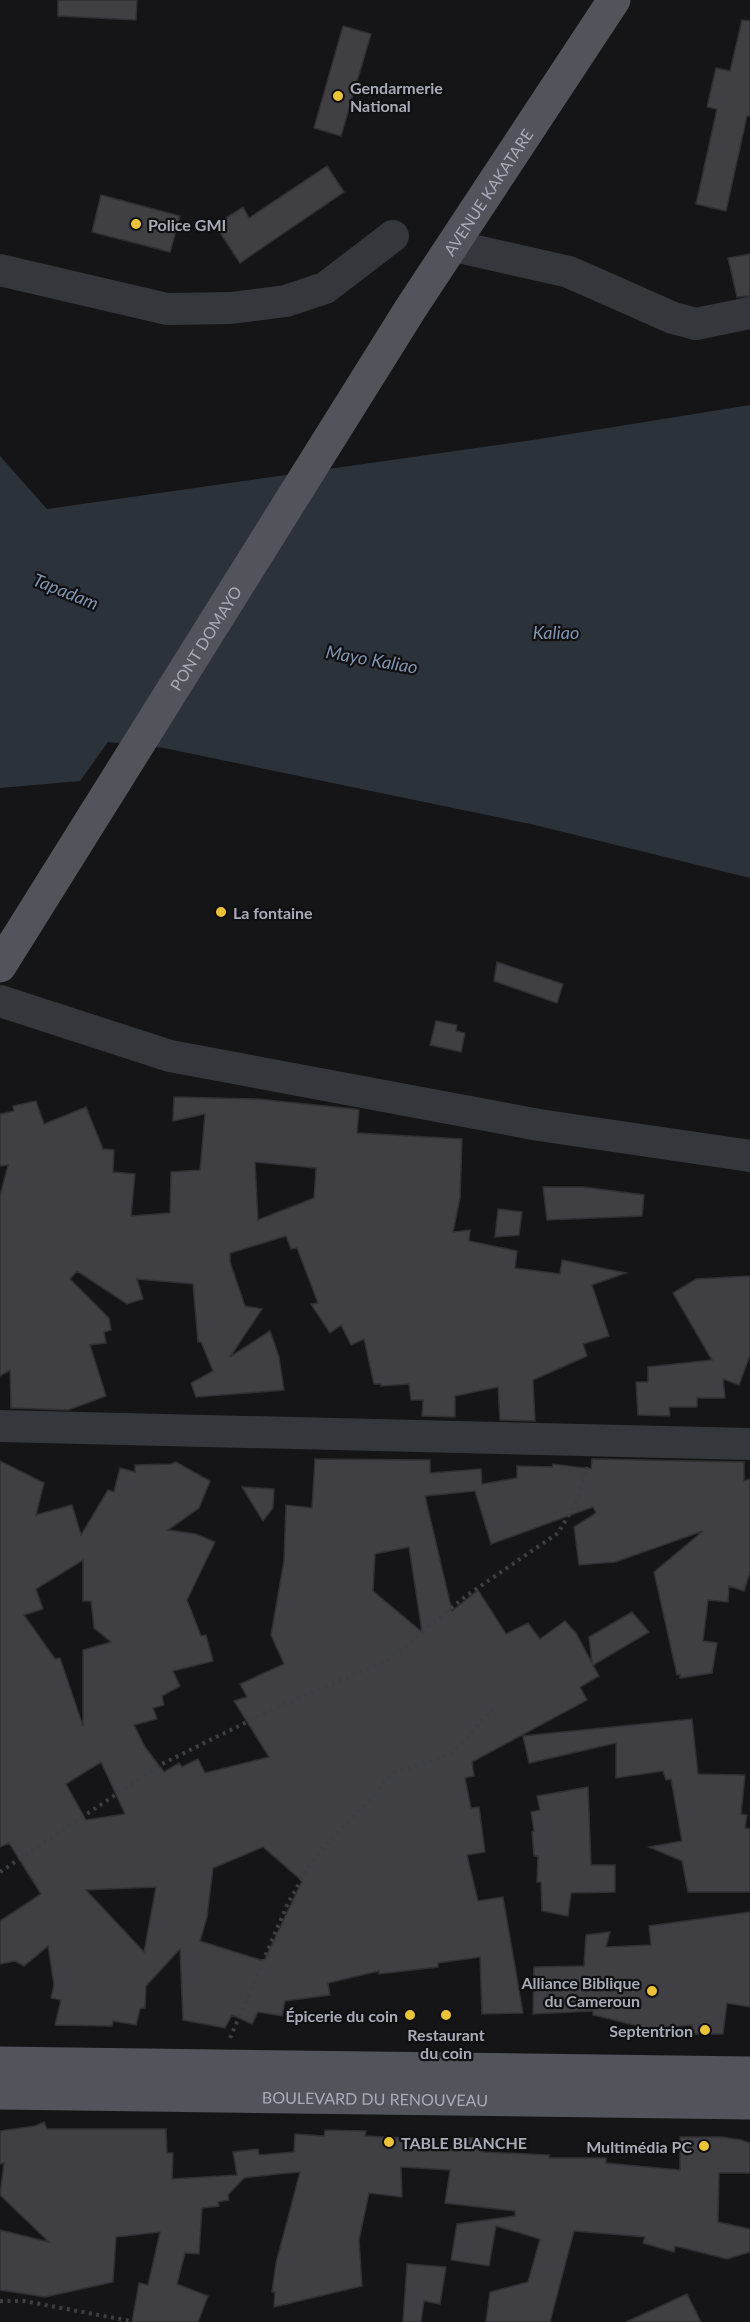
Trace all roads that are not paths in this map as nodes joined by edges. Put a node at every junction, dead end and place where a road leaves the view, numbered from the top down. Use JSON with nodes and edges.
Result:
{"nodes":[{"id":1,"x":614,"y":0,"type":"edge"},
{"id":2,"x":393,"y":236,"type":"dead end"},
{"id":3,"x":454,"y":246,"type":"junction"},
{"id":4,"x":0,"y":270,"type":"edge"},
{"id":5,"x":750,"y":313,"type":"edge"},
{"id":6,"x":364,"y":386,"type":"joint"},
{"id":7,"x":0,"y":966,"type":"edge"},
{"id":8,"x":0,"y":1001,"type":"edge"},
{"id":9,"x":750,"y":1156,"type":"edge"},
{"id":10,"x":0,"y":1426,"type":"edge"},
{"id":11,"x":750,"y":1444,"type":"edge"},
{"id":12,"x":0,"y":2063,"type":"edge"},
{"id":13,"x":750,"y":2073,"type":"edge"},
{"id":14,"x":0,"y":2093,"type":"edge"},
{"id":15,"x":750,"y":2103,"type":"edge"}],
"edges":[{"from":1,"to":3,"type":"main road","name":"AVENUE KAKATARE"},
{"from":2,"to":4,"type":"street"},
{"from":3,"to":5,"type":"street"},
{"from":3,"to":6,"type":"main road","name":"AVENUE KAKATARE"},
{"from":6,"to":7,"type":"main road","name":"PONT DOMAYO"},
{"from":8,"to":9,"type":"street"},
{"from":10,"to":11,"type":"street"},
{"from":12,"to":13,"type":"main road","name":"BOULEVARD DU RENOUVEAU"},
{"from":14,"to":15,"type":"main road","name":"BOULEVARD DU RENOUVEAU"}]}
